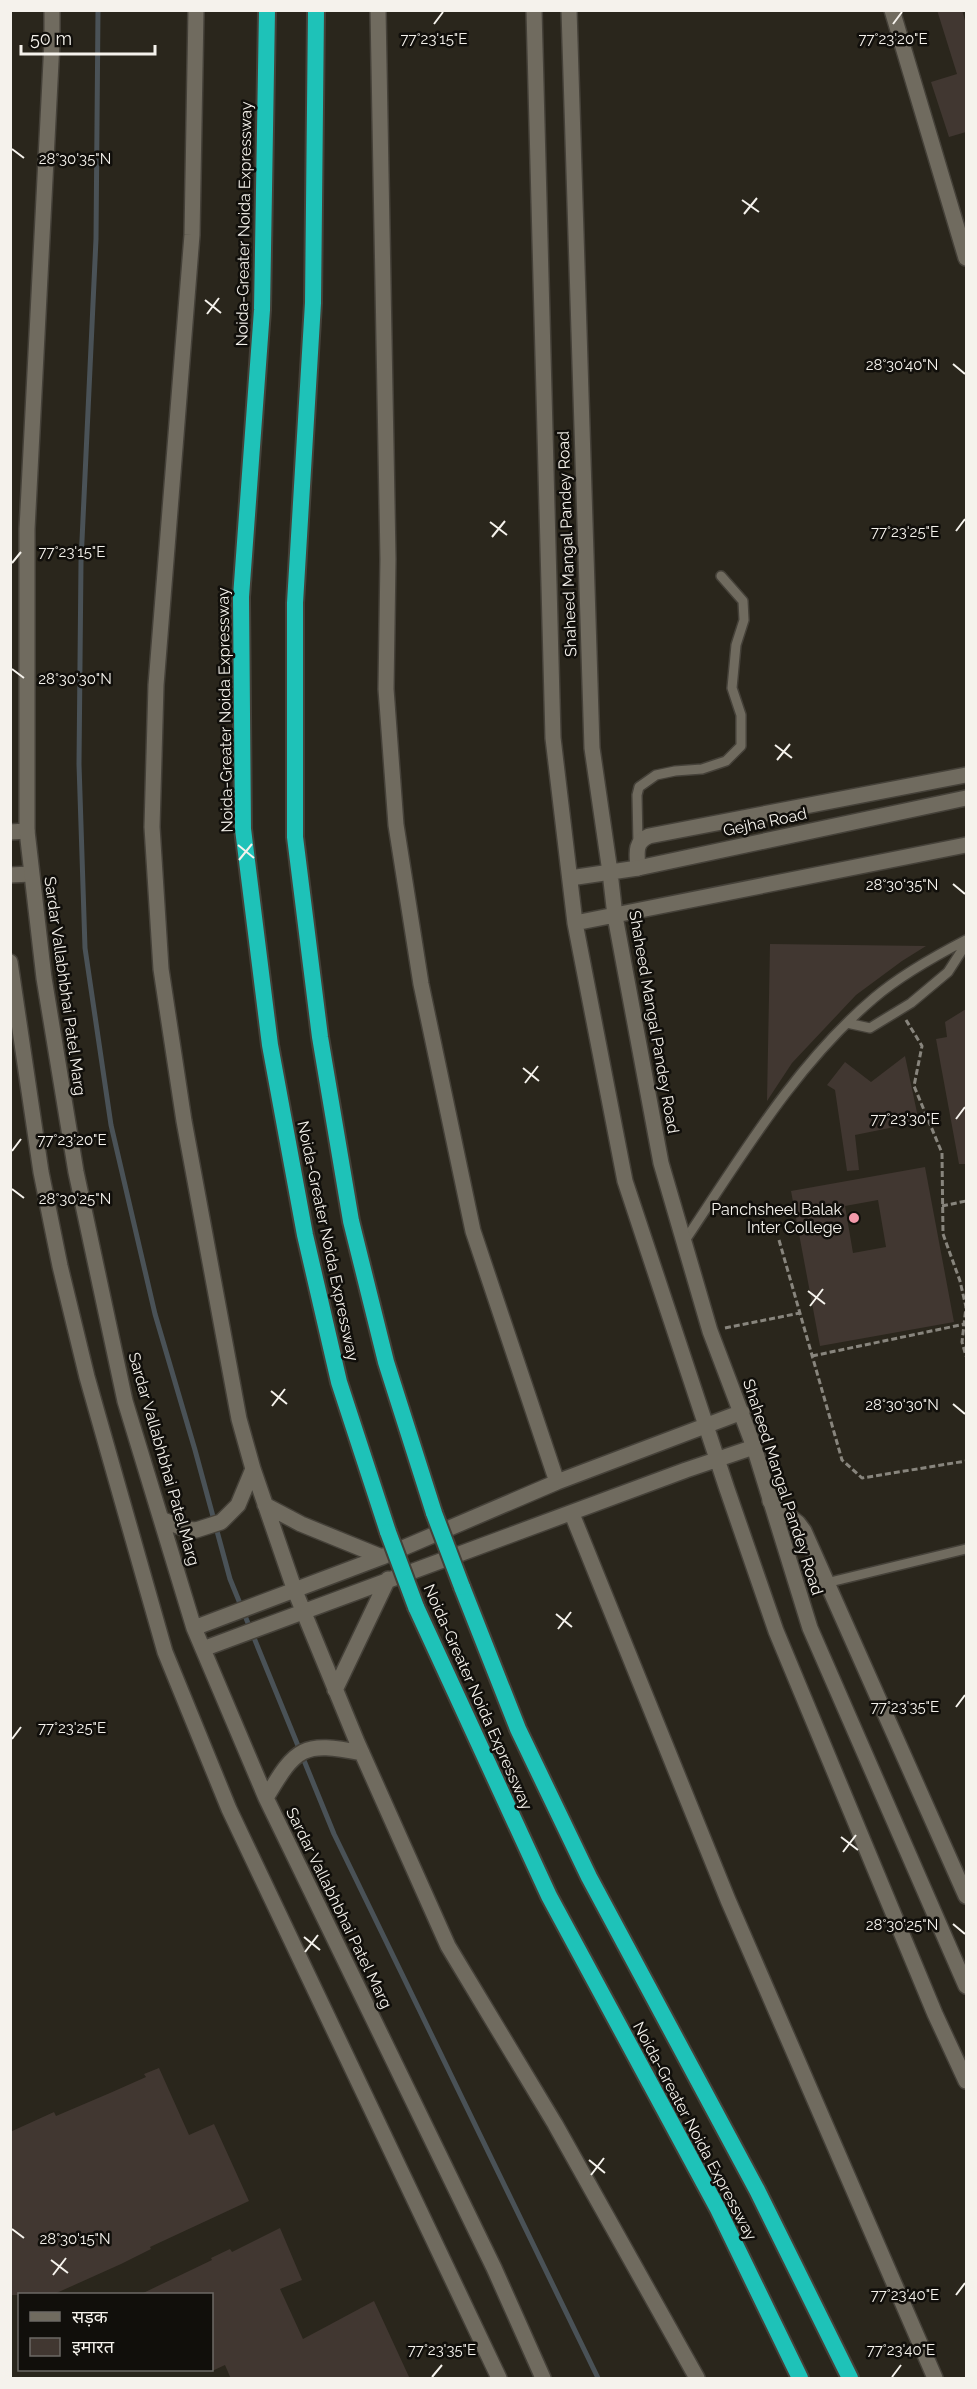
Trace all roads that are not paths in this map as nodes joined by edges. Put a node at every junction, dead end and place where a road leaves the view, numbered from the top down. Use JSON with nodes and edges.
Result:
{"nodes":[{"id":1,"x":52,"y":10,"type":"edge"},
{"id":2,"x":196,"y":10,"type":"edge"},
{"id":3,"x":267,"y":10,"type":"edge"},
{"id":4,"x":316,"y":10,"type":"edge"},
{"id":5,"x":378,"y":10,"type":"edge"},
{"id":6,"x":534,"y":10,"type":"edge"},
{"id":7,"x":569,"y":10,"type":"edge"},
{"id":8,"x":892,"y":10,"type":"edge"},
{"id":9,"x":966,"y":258,"type":"edge"},
{"id":10,"x":721,"y":576,"type":"dead end"},
{"id":11,"x":966,"y":775,"type":"edge"},
{"id":12,"x":966,"y":798,"type":"edge"},
{"id":13,"x":27,"y":831,"type":"junction"},
{"id":14,"x":10,"y":832,"type":"edge"},
{"id":15,"x":638,"y":843,"type":"junction"},
{"id":16,"x":966,"y":845,"type":"edge"},
{"id":17,"x":638,"y":868,"type":"junction"},
{"id":18,"x":610,"y":872,"type":"junction"},
{"id":19,"x":31,"y":874,"type":"junction"},
{"id":20,"x":10,"y":875,"type":"edge"},
{"id":21,"x":570,"y":878,"type":"junction"},
{"id":22,"x":615,"y":916,"type":"junction"},
{"id":23,"x":575,"y":923,"type":"junction"},
{"id":24,"x":966,"y":942,"type":"edge"},
{"id":25,"x":10,"y":962,"type":"edge"},
{"id":26,"x":847,"y":1023,"type":"junction"},
{"id":27,"x":684,"y":1242,"type":"junction"},
{"id":28,"x":742,"y":1412,"type":"junction"},
{"id":29,"x":706,"y":1425,"type":"junction"},
{"id":30,"x":754,"y":1447,"type":"junction"},
{"id":31,"x":717,"y":1460,"type":"junction"},
{"id":32,"x":253,"y":1469,"type":"junction"},
{"id":33,"x":557,"y":1482,"type":"junction"},
{"id":34,"x":770,"y":1501,"type":"junction"},
{"id":35,"x":265,"y":1505,"type":"junction"},
{"id":36,"x":572,"y":1514,"type":"junction"},
{"id":37,"x":160,"y":1519,"type":"junction"},
{"id":38,"x":966,"y":1549,"type":"edge"},
{"id":39,"x":382,"y":1557,"type":"junction"},
{"id":40,"x":388,"y":1580,"type":"junction"},
{"id":41,"x":826,"y":1583,"type":"junction"},
{"id":42,"x":295,"y":1591,"type":"junction"},
{"id":43,"x":303,"y":1612,"type":"junction"},
{"id":44,"x":194,"y":1628,"type":"junction"},
{"id":45,"x":203,"y":1649,"type":"junction"},
{"id":46,"x":335,"y":1690,"type":"junction"},
{"id":47,"x":362,"y":1754,"type":"junction"},
{"id":48,"x":266,"y":1798,"type":"junction"},
{"id":49,"x":966,"y":1896,"type":"edge"},
{"id":50,"x":966,"y":1986,"type":"edge"},
{"id":51,"x":966,"y":2081,"type":"edge"},
{"id":52,"x":499,"y":2379,"type":"edge"},
{"id":53,"x":543,"y":2379,"type":"edge"},
{"id":54,"x":697,"y":2379,"type":"edge"},
{"id":55,"x":800,"y":2379,"type":"edge"},
{"id":56,"x":850,"y":2379,"type":"edge"},
{"id":57,"x":935,"y":2379,"type":"edge"}],
"edges":[{"from":1,"to":13,"type":"street","name":"Sardar Vallabhbhai Patel Marg"},
{"from":2,"to":32,"type":"street"},
{"from":3,"to":55,"type":"highway","name":"Noida-Greater Noida Expressway","bridge":true},
{"from":4,"to":56,"type":"highway","name":"Noida-Greater Noida Expressway","bridge":true},
{"from":5,"to":33,"type":"street"},
{"from":6,"to":21,"type":"street"},
{"from":7,"to":18,"type":"street","name":"Shaheed Mangal Pandey Road"},
{"from":8,"to":9,"type":"street"},
{"from":10,"to":15,"type":"lane"},
{"from":11,"to":15,"type":"street"},
{"from":12,"to":17,"type":"street","name":"Gejha Road"},
{"from":13,"to":14,"type":"street"},
{"from":13,"to":19,"type":"street","name":"Sardar Vallabhbhai Patel Marg"},
{"from":15,"to":17,"type":"street"},
{"from":16,"to":22,"type":"street"},
{"from":17,"to":18,"type":"street","name":"Gejha Road"},
{"from":18,"to":21,"type":"street","name":"Gejha Road"},
{"from":18,"to":22,"type":"street","name":"Shaheed Mangal Pandey Road"},
{"from":19,"to":20,"type":"street"},
{"from":19,"to":37,"type":"street","name":"Sardar Vallabhbhai Patel Marg"},
{"from":21,"to":23,"type":"street"},
{"from":22,"to":23,"type":"street"},
{"from":22,"to":27,"type":"street","name":"Shaheed Mangal Pandey Road"},
{"from":23,"to":29,"type":"street"},
{"from":24,"to":26,"type":"lane"},
{"from":24,"to":26,"type":"lane"},
{"from":25,"to":52,"type":"street"},
{"from":26,"to":27,"type":"lane"},
{"from":27,"to":28,"type":"street","name":"Shaheed Mangal Pandey Road"},
{"from":28,"to":29,"type":"street"},
{"from":28,"to":30,"type":"street","name":"Shaheed Mangal Pandey Road"},
{"from":29,"to":31,"type":"street"},
{"from":29,"to":33,"type":"street"},
{"from":30,"to":31,"type":"street"},
{"from":30,"to":34,"type":"street","name":"Shaheed Mangal Pandey Road"},
{"from":31,"to":36,"type":"street"},
{"from":31,"to":51,"type":"street"},
{"from":32,"to":35,"type":"street"},
{"from":32,"to":37,"type":"street"},
{"from":33,"to":39,"type":"street"},
{"from":34,"to":41,"type":"street"},
{"from":34,"to":50,"type":"street","name":"Shaheed Mangal Pandey Road"},
{"from":35,"to":39,"type":"street"},
{"from":35,"to":42,"type":"street"},
{"from":36,"to":40,"type":"street"},
{"from":36,"to":57,"type":"street"},
{"from":37,"to":44,"type":"street","name":"Sardar Vallabhbhai Patel Marg"},
{"from":38,"to":41,"type":"lane"},
{"from":39,"to":42,"type":"street"},
{"from":40,"to":43,"type":"street"},
{"from":40,"to":46,"type":"street"},
{"from":41,"to":49,"type":"street"},
{"from":42,"to":43,"type":"street"},
{"from":42,"to":44,"type":"street"},
{"from":43,"to":45,"type":"street"},
{"from":43,"to":46,"type":"street"},
{"from":44,"to":45,"type":"street","name":"Sardar Vallabhbhai Patel Marg"},
{"from":45,"to":48,"type":"street","name":"Sardar Vallabhbhai Patel Marg"},
{"from":46,"to":47,"type":"street"},
{"from":47,"to":48,"type":"street"},
{"from":47,"to":54,"type":"street"},
{"from":48,"to":53,"type":"street","name":"Sardar Vallabhbhai Patel Marg"}]}
